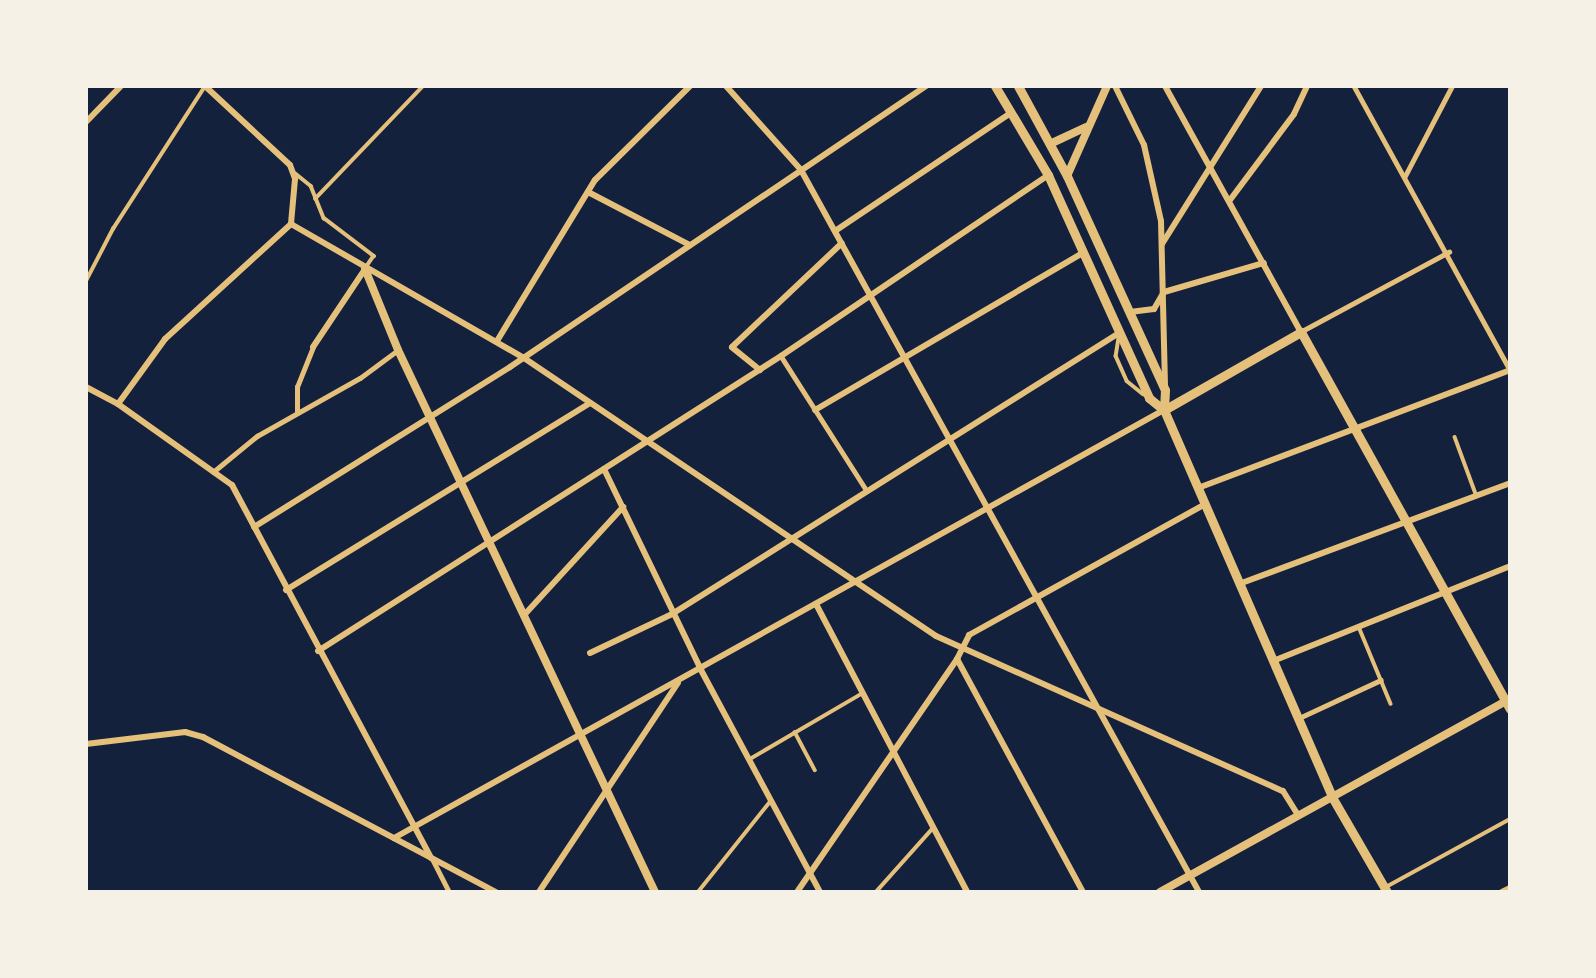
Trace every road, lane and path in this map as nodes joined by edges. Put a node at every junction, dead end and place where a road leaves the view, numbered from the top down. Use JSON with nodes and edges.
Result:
{"nodes":[{"id":1,"x":121,"y":86,"type":"edge"},
{"id":2,"x":205,"y":86,"type":"edge"},
{"id":3,"x":423,"y":86,"type":"edge"},
{"id":4,"x":690,"y":86,"type":"edge"},
{"id":5,"x":726,"y":86,"type":"edge"},
{"id":6,"x":926,"y":86,"type":"edge"},
{"id":7,"x":995,"y":86,"type":"edge"},
{"id":8,"x":1018,"y":86,"type":"edge"},
{"id":9,"x":1107,"y":86,"type":"edge"},
{"id":10,"x":1115,"y":86,"type":"edge"},
{"id":11,"x":1165,"y":86,"type":"edge"},
{"id":12,"x":1261,"y":86,"type":"edge"},
{"id":13,"x":1307,"y":86,"type":"edge"},
{"id":14,"x":1354,"y":86,"type":"edge"},
{"id":15,"x":1452,"y":86,"type":"edge"},
{"id":16,"x":1012,"y":112,"type":"junction"},
{"id":17,"x":86,"y":122,"type":"edge"},
{"id":18,"x":1089,"y":125,"type":"junction"},
{"id":19,"x":1052,"y":143,"type":"junction"},
{"id":20,"x":1211,"y":164,"type":"junction"},
{"id":21,"x":801,"y":170,"type":"junction"},
{"id":22,"x":293,"y":172,"type":"junction"},
{"id":23,"x":1048,"y":175,"type":"junction"},
{"id":24,"x":1067,"y":176,"type":"junction"},
{"id":25,"x":1404,"y":177,"type":"junction"},
{"id":26,"x":588,"y":192,"type":"junction"},
{"id":27,"x":315,"y":199,"type":"junction"},
{"id":28,"x":1230,"y":200,"type":"junction"},
{"id":29,"x":291,"y":224,"type":"junction"},
{"id":30,"x":835,"y":231,"type":"junction"},
{"id":31,"x":842,"y":243,"type":"junction"},
{"id":32,"x":1162,"y":244,"type":"junction"},
{"id":33,"x":690,"y":245,"type":"junction"},
{"id":34,"x":1449,"y":252,"type":"junction"},
{"id":35,"x":1083,"y":253,"type":"junction"},
{"id":36,"x":1264,"y":263,"type":"junction"},
{"id":37,"x":365,"y":269,"type":"junction"},
{"id":38,"x":86,"y":281,"type":"edge"},
{"id":39,"x":1164,"y":292,"type":"junction"},
{"id":40,"x":870,"y":295,"type":"junction"},
{"id":41,"x":1130,"y":312,"type":"junction"},
{"id":42,"x":1301,"y":332,"type":"junction"},
{"id":43,"x":1119,"y":333,"type":"junction"},
{"id":44,"x":497,"y":341,"type":"junction"},
{"id":45,"x":313,"y":347,"type":"joint"},
{"id":46,"x":398,"y":350,"type":"junction"},
{"id":47,"x":781,"y":356,"type":"junction"},
{"id":48,"x":904,"y":357,"type":"junction"},
{"id":49,"x":524,"y":358,"type":"junction"},
{"id":50,"x":760,"y":369,"type":"junction"},
{"id":51,"x":1510,"y":370,"type":"edge"},
{"id":52,"x":86,"y":387,"type":"edge"},
{"id":53,"x":1165,"y":390,"type":"junction"},
{"id":54,"x":590,"y":403,"type":"junction"},
{"id":55,"x":118,"y":404,"type":"junction"},
{"id":56,"x":815,"y":410,"type":"junction"},
{"id":57,"x":1164,"y":410,"type":"junction"},
{"id":58,"x":297,"y":412,"type":"junction"},
{"id":59,"x":432,"y":416,"type":"junction"},
{"id":60,"x":1355,"y":429,"type":"junction"},
{"id":61,"x":1455,"y":437,"type":"dead end"},
{"id":62,"x":949,"y":439,"type":"junction"},
{"id":63,"x":647,"y":442,"type":"junction"},
{"id":64,"x":604,"y":469,"type":"junction"},
{"id":65,"x":213,"y":472,"type":"junction"},
{"id":66,"x":463,"y":482,"type":"junction"},
{"id":67,"x":1510,"y":484,"type":"edge"},
{"id":68,"x":1198,"y":488,"type":"junction"},
{"id":69,"x":867,"y":491,"type":"junction"},
{"id":70,"x":1477,"y":496,"type":"junction"},
{"id":71,"x":1205,"y":504,"type":"junction"},
{"id":72,"x":623,"y":507,"type":"junction"},
{"id":73,"x":987,"y":509,"type":"junction"},
{"id":74,"x":1406,"y":522,"type":"junction"},
{"id":75,"x":254,"y":527,"type":"junction"},
{"id":76,"x":789,"y":539,"type":"junction"},
{"id":77,"x":492,"y":541,"type":"junction"},
{"id":78,"x":1510,"y":566,"type":"edge"},
{"id":79,"x":852,"y":584,"type":"junction"},
{"id":80,"x":1239,"y":584,"type":"junction"},
{"id":81,"x":286,"y":590,"type":"junction"},
{"id":82,"x":1445,"y":592,"type":"junction"},
{"id":83,"x":1035,"y":597,"type":"junction"},
{"id":84,"x":816,"y":604,"type":"junction"},
{"id":85,"x":526,"y":613,"type":"junction"},
{"id":86,"x":672,"y":614,"type":"junction"},
{"id":87,"x":1359,"y":627,"type":"junction"},
{"id":88,"x":961,"y":649,"type":"junction"},
{"id":89,"x":318,"y":651,"type":"junction"},
{"id":90,"x":590,"y":653,"type":"dead end"},
{"id":91,"x":957,"y":659,"type":"junction"},
{"id":92,"x":1273,"y":662,"type":"junction"},
{"id":93,"x":701,"y":670,"type":"junction"},
{"id":94,"x":1381,"y":680,"type":"junction"},
{"id":95,"x":679,"y":681,"type":"junction"},
{"id":96,"x":863,"y":694,"type":"junction"},
{"id":97,"x":1509,"y":703,"type":"edge"},
{"id":98,"x":1391,"y":704,"type":"dead end"},
{"id":99,"x":1099,"y":711,"type":"junction"},
{"id":100,"x":1298,"y":719,"type":"junction"},
{"id":101,"x":795,"y":732,"type":"junction"},
{"id":102,"x":583,"y":735,"type":"junction"},
{"id":103,"x":88,"y":744,"type":"edge"},
{"id":104,"x":893,"y":749,"type":"junction"},
{"id":105,"x":748,"y":760,"type":"junction"},
{"id":106,"x":815,"y":770,"type":"dead end"},
{"id":107,"x":605,"y":790,"type":"junction"},
{"id":108,"x":1332,"y":797,"type":"junction"},
{"id":109,"x":769,"y":803,"type":"junction"},
{"id":110,"x":1298,"y":815,"type":"junction"},
{"id":111,"x":1510,"y":819,"type":"edge"},
{"id":112,"x":413,"y":827,"type":"junction"},
{"id":113,"x":934,"y":827,"type":"junction"},
{"id":114,"x":394,"y":838,"type":"junction"},
{"id":115,"x":431,"y":858,"type":"junction"},
{"id":116,"x":810,"y":874,"type":"junction"},
{"id":117,"x":1190,"y":876,"type":"junction"},
{"id":118,"x":1510,"y":888,"type":"edge"},
{"id":119,"x":1386,"y":890,"type":"edge"},
{"id":120,"x":449,"y":892,"type":"edge"},
{"id":121,"x":496,"y":892,"type":"edge"},
{"id":122,"x":539,"y":892,"type":"edge"},
{"id":123,"x":655,"y":892,"type":"edge"},
{"id":124,"x":698,"y":892,"type":"edge"},
{"id":125,"x":797,"y":892,"type":"edge"},
{"id":126,"x":820,"y":892,"type":"edge"},
{"id":127,"x":876,"y":892,"type":"edge"},
{"id":128,"x":967,"y":892,"type":"edge"},
{"id":129,"x":1083,"y":892,"type":"edge"},
{"id":130,"x":1160,"y":892,"type":"edge"},
{"id":131,"x":1199,"y":892,"type":"edge"},
{"id":132,"x":1502,"y":892,"type":"edge"}],
"edges":[{"from":1,"to":17,"type":"street"},
{"from":2,"to":22,"type":"street"},
{"from":2,"to":38,"type":"lane"},
{"from":3,"to":27,"type":"lane"},
{"from":4,"to":26,"type":"street"},
{"from":5,"to":21,"type":"street"},
{"from":6,"to":21,"type":"street"},
{"from":7,"to":16,"type":"main road"},
{"from":8,"to":19,"type":"main road"},
{"from":9,"to":18,"type":"street"},
{"from":10,"to":32,"type":"street"},
{"from":11,"to":20,"type":"street"},
{"from":12,"to":20,"type":"street"},
{"from":13,"to":28,"type":"street"},
{"from":14,"to":25,"type":"street"},
{"from":15,"to":25,"type":"street"},
{"from":16,"to":23,"type":"main road"},
{"from":16,"to":30,"type":"street"},
{"from":18,"to":19,"type":"street"},
{"from":18,"to":24,"type":"street"},
{"from":19,"to":24,"type":"main road"},
{"from":20,"to":28,"type":"street"},
{"from":20,"to":32,"type":"street"},
{"from":21,"to":30,"type":"street"},
{"from":21,"to":33,"type":"street"},
{"from":22,"to":27,"type":"lane"},
{"from":22,"to":29,"type":"street"},
{"from":23,"to":35,"type":"main road"},
{"from":23,"to":40,"type":"street"},
{"from":24,"to":41,"type":"main road"},
{"from":25,"to":34,"type":"street"},
{"from":26,"to":33,"type":"street"},
{"from":26,"to":44,"type":"street"},
{"from":27,"to":37,"type":"lane"},
{"from":28,"to":36,"type":"street"},
{"from":29,"to":37,"type":"street"},
{"from":29,"to":55,"type":"street"},
{"from":30,"to":31,"type":"street"},
{"from":31,"to":40,"type":"street"},
{"from":31,"to":50,"type":"street"},
{"from":32,"to":39,"type":"street"},
{"from":33,"to":49,"type":"street"},
{"from":34,"to":42,"type":"street"},
{"from":34,"to":51,"type":"street"},
{"from":35,"to":43,"type":"main road"},
{"from":35,"to":48,"type":"street"},
{"from":36,"to":39,"type":"street"},
{"from":36,"to":42,"type":"street"},
{"from":37,"to":44,"type":"street"},
{"from":37,"to":45,"type":"street"},
{"from":37,"to":46,"type":"street"},
{"from":39,"to":41,"type":"street"},
{"from":39,"to":53,"type":"street"},
{"from":40,"to":47,"type":"street"},
{"from":40,"to":48,"type":"street"},
{"from":41,"to":53,"type":"main road"},
{"from":42,"to":57,"type":"main road"},
{"from":42,"to":60,"type":"main road"},
{"from":43,"to":57,"type":"main road"},
{"from":43,"to":62,"type":"street"},
{"from":44,"to":49,"type":"street"},
{"from":45,"to":58,"type":"street"},
{"from":46,"to":58,"type":"street"},
{"from":46,"to":59,"type":"street"},
{"from":47,"to":50,"type":"street"},
{"from":47,"to":56,"type":"street"},
{"from":48,"to":56,"type":"street"},
{"from":48,"to":62,"type":"street"},
{"from":49,"to":54,"type":"street"},
{"from":49,"to":59,"type":"street"},
{"from":50,"to":63,"type":"street"},
{"from":51,"to":60,"type":"street"},
{"from":52,"to":55,"type":"street"},
{"from":53,"to":57,"type":"main road"},
{"from":54,"to":63,"type":"street"},
{"from":54,"to":66,"type":"street"},
{"from":55,"to":65,"type":"street"},
{"from":56,"to":69,"type":"street"},
{"from":57,"to":68,"type":"main road"},
{"from":57,"to":73,"type":"street"},
{"from":58,"to":65,"type":"street"},
{"from":59,"to":66,"type":"street"},
{"from":59,"to":75,"type":"street"},
{"from":60,"to":68,"type":"street"},
{"from":60,"to":74,"type":"main road"},
{"from":61,"to":70,"type":"lane"},
{"from":62,"to":69,"type":"street"},
{"from":62,"to":73,"type":"street"},
{"from":63,"to":64,"type":"street"},
{"from":63,"to":76,"type":"street"},
{"from":64,"to":72,"type":"street"},
{"from":64,"to":77,"type":"street"},
{"from":65,"to":75,"type":"street"},
{"from":66,"to":77,"type":"street"},
{"from":66,"to":81,"type":"street"},
{"from":67,"to":70,"type":"street"},
{"from":68,"to":71,"type":"main road"},
{"from":69,"to":76,"type":"street"},
{"from":70,"to":74,"type":"street"},
{"from":71,"to":80,"type":"main road"},
{"from":71,"to":83,"type":"street"},
{"from":72,"to":85,"type":"street"},
{"from":72,"to":86,"type":"street"},
{"from":73,"to":79,"type":"street"},
{"from":73,"to":83,"type":"street"},
{"from":74,"to":80,"type":"street"},
{"from":74,"to":82,"type":"main road"},
{"from":75,"to":81,"type":"street"},
{"from":76,"to":79,"type":"street"},
{"from":76,"to":86,"type":"street"},
{"from":77,"to":85,"type":"street"},
{"from":77,"to":89,"type":"street"},
{"from":78,"to":82,"type":"street"},
{"from":79,"to":84,"type":"street"},
{"from":79,"to":88,"type":"street"},
{"from":80,"to":92,"type":"main road"},
{"from":81,"to":89,"type":"street"},
{"from":82,"to":87,"type":"street"},
{"from":82,"to":97,"type":"main road"},
{"from":83,"to":88,"type":"street"},
{"from":83,"to":99,"type":"street"},
{"from":84,"to":93,"type":"street"},
{"from":84,"to":96,"type":"street"},
{"from":85,"to":102,"type":"street"},
{"from":86,"to":90,"type":"street"},
{"from":86,"to":93,"type":"street"},
{"from":87,"to":92,"type":"street"},
{"from":87,"to":94,"type":"lane"},
{"from":88,"to":91,"type":"street"},
{"from":88,"to":99,"type":"street"},
{"from":89,"to":112,"type":"street"},
{"from":91,"to":104,"type":"street"},
{"from":91,"to":129,"type":"street"},
{"from":92,"to":100,"type":"main road"},
{"from":93,"to":95,"type":"street"},
{"from":93,"to":105,"type":"street"},
{"from":94,"to":98,"type":"lane"},
{"from":94,"to":100,"type":"street"},
{"from":95,"to":102,"type":"street"},
{"from":95,"to":107,"type":"street"},
{"from":96,"to":101,"type":"lane"},
{"from":96,"to":104,"type":"street"},
{"from":97,"to":108,"type":"street"},
{"from":99,"to":110,"type":"street"},
{"from":99,"to":117,"type":"street"},
{"from":100,"to":108,"type":"main road"},
{"from":101,"to":105,"type":"lane"},
{"from":101,"to":106,"type":"lane"},
{"from":102,"to":107,"type":"street"},
{"from":102,"to":112,"type":"street"},
{"from":103,"to":114,"type":"street"},
{"from":104,"to":113,"type":"street"},
{"from":104,"to":116,"type":"street"},
{"from":105,"to":109,"type":"street"},
{"from":107,"to":122,"type":"street"},
{"from":107,"to":123,"type":"street"},
{"from":108,"to":110,"type":"street"},
{"from":108,"to":119,"type":"main road"},
{"from":109,"to":116,"type":"street"},
{"from":109,"to":124,"type":"lane"},
{"from":110,"to":117,"type":"street"},
{"from":111,"to":119,"type":"lane"},
{"from":112,"to":114,"type":"street"},
{"from":112,"to":115,"type":"street"},
{"from":113,"to":127,"type":"lane"},
{"from":113,"to":128,"type":"street"},
{"from":114,"to":115,"type":"street"},
{"from":115,"to":120,"type":"street"},
{"from":115,"to":121,"type":"street"},
{"from":116,"to":125,"type":"street"},
{"from":116,"to":126,"type":"street"},
{"from":117,"to":130,"type":"street"},
{"from":117,"to":131,"type":"street"},
{"from":118,"to":132,"type":"street"}]}
